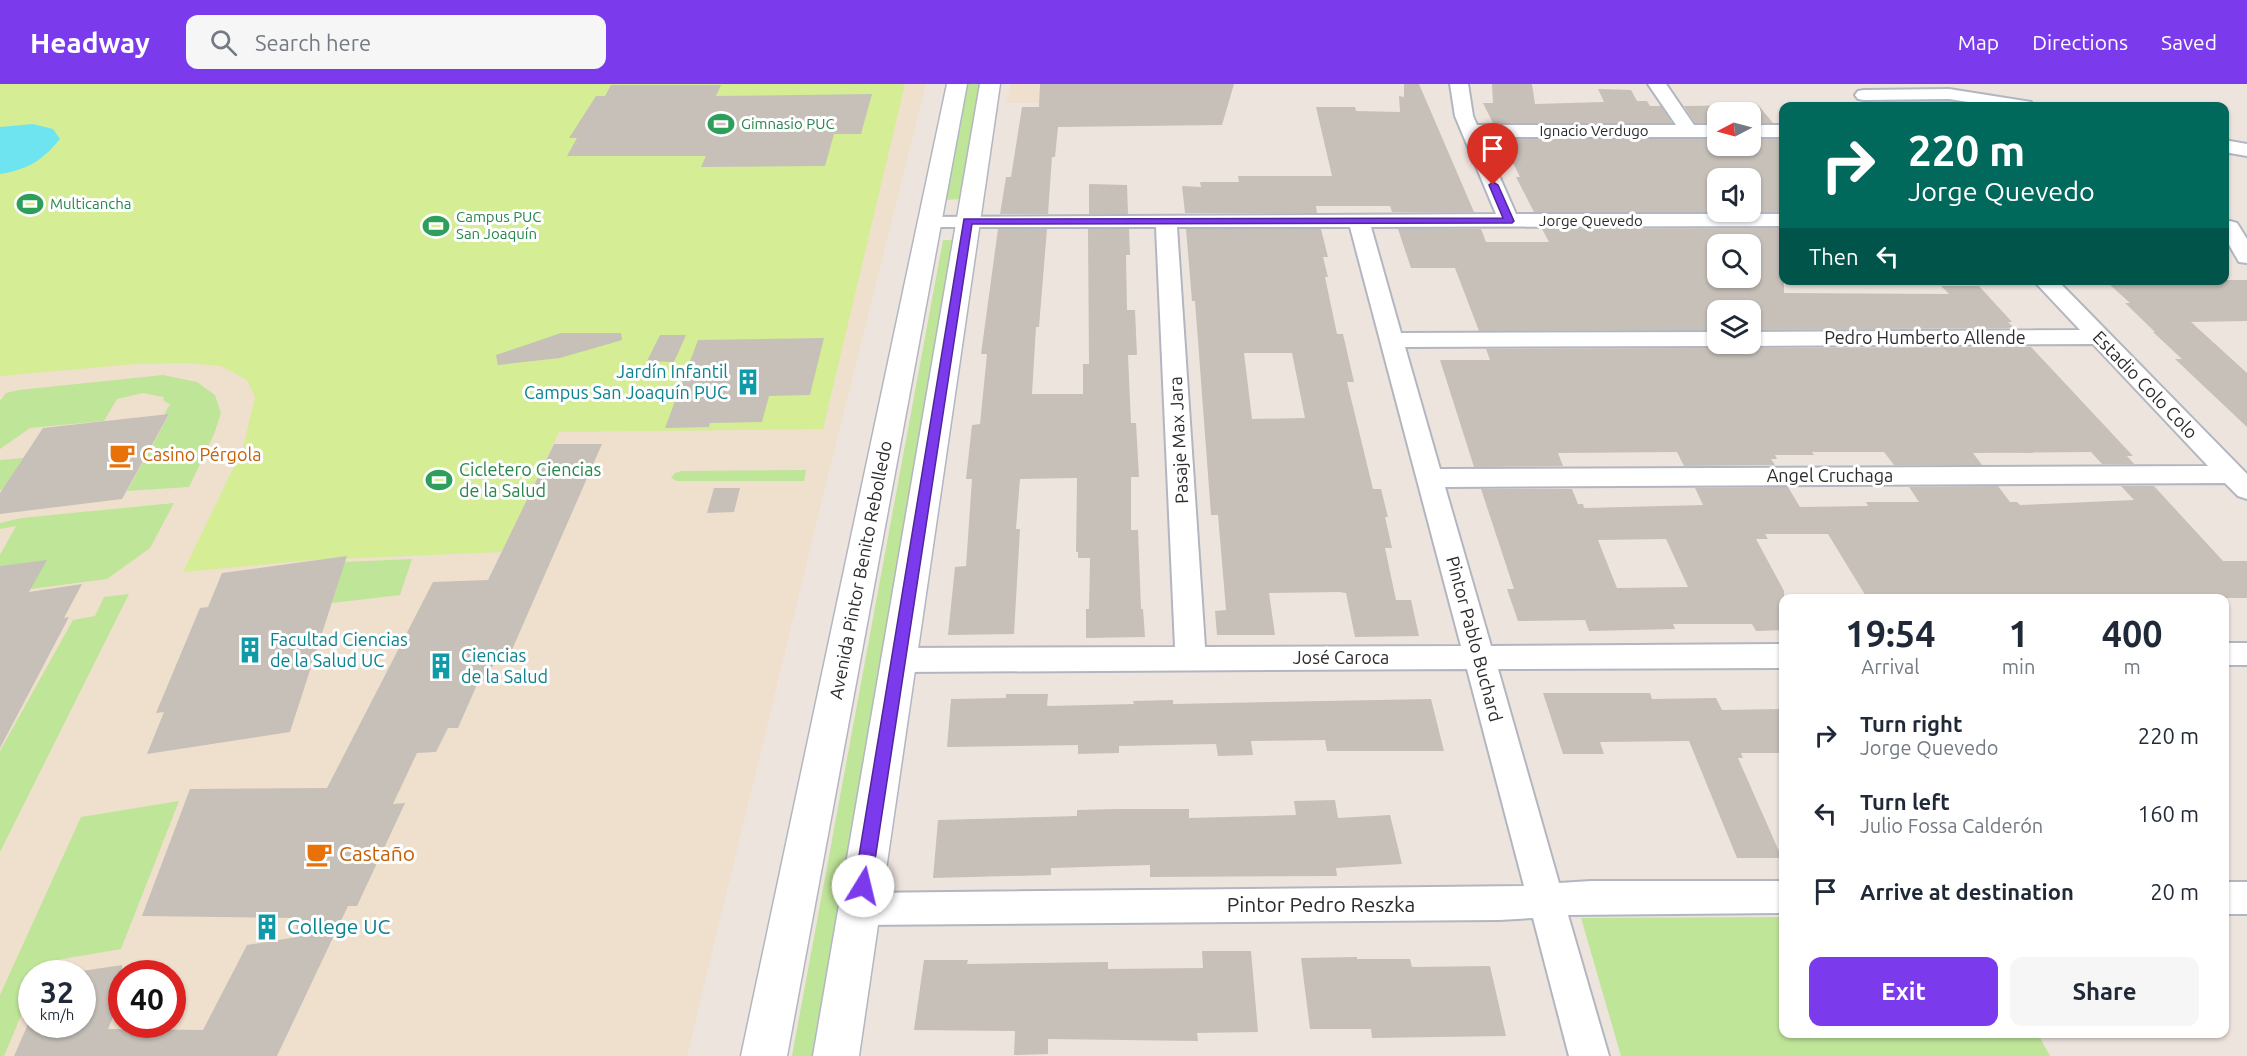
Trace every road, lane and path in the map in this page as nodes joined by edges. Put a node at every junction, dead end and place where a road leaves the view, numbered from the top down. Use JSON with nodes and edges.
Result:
{"nodes":[{"id":1,"x":957,"y":84,"type":"edge"},
{"id":2,"x":990,"y":84,"type":"edge"},
{"id":3,"x":1459,"y":84,"type":"edge"},
{"id":4,"x":1657,"y":84,"type":"edge"},
{"id":5,"x":1864,"y":95,"type":"edge"},
{"id":6,"x":2000,"y":102,"type":"edge"},
{"id":7,"x":1470,"y":131,"type":"junction"},
{"id":8,"x":1689,"y":131,"type":"junction"},
{"id":9,"x":1707,"y":131,"type":"edge"},
{"id":10,"x":1761,"y":131,"type":"edge"},
{"id":11,"x":1779,"y":131,"type":"edge"},
{"id":12,"x":2229,"y":147,"type":"edge"},
{"id":13,"x":2247,"y":150,"type":"edge"},
{"id":14,"x":1779,"y":220,"type":"edge"},
{"id":15,"x":930,"y":221,"type":"junction"},
{"id":16,"x":968,"y":221,"type":"junction"},
{"id":17,"x":1359,"y":221,"type":"junction"},
{"id":18,"x":1509,"y":221,"type":"junction"},
{"id":19,"x":1166,"y":222,"type":"junction"},
{"id":20,"x":2234,"y":228,"type":"edge"},
{"id":21,"x":2247,"y":257,"type":"edge"},
{"id":22,"x":2049,"y":285,"type":"edge"},
{"id":23,"x":2099,"y":337,"type":"junction"},
{"id":24,"x":1707,"y":339,"type":"edge"},
{"id":25,"x":1761,"y":339,"type":"edge"},
{"id":26,"x":1391,"y":340,"type":"junction"},
{"id":27,"x":1430,"y":478,"type":"junction"},
{"id":28,"x":2239,"y":482,"type":"edge"},
{"id":29,"x":2229,"y":654,"type":"edge"},
{"id":30,"x":2247,"y":654,"type":"edge"},
{"id":31,"x":1779,"y":656,"type":"edge"},
{"id":32,"x":1479,"y":658,"type":"junction"},
{"id":33,"x":1191,"y":659,"type":"junction"},
{"id":34,"x":898,"y":660,"type":"junction"},
{"id":35,"x":1779,"y":897,"type":"edge"},
{"id":36,"x":2229,"y":898,"type":"edge"},
{"id":37,"x":2247,"y":898,"type":"edge"},
{"id":38,"x":1546,"y":901,"type":"junction"},
{"id":39,"x":859,"y":909,"type":"junction"},
{"id":40,"x":764,"y":1056,"type":"edge"},
{"id":41,"x":836,"y":1056,"type":"edge"},
{"id":42,"x":1589,"y":1056,"type":"edge"}],
"edges":[{"from":1,"to":15,"type":"street","name":"Avenida Pintor Benito Rebolledo"},
{"from":2,"to":16,"type":"street"},
{"from":3,"to":7,"type":"street"},
{"from":4,"to":8,"type":"street"},
{"from":5,"to":6,"type":"street"},
{"from":7,"to":8,"type":"street","name":"Ignacio Verdugo"},
{"from":7,"to":18,"type":"street"},
{"from":8,"to":9,"type":"street","name":"Ignacio Verdugo"},
{"from":10,"to":11,"type":"street"},
{"from":12,"to":13,"type":"street"},
{"from":14,"to":18,"type":"street","name":"Jorge Quevedo"},
{"from":15,"to":16,"type":"street","name":"Jorge Quevedo"},
{"from":15,"to":40,"type":"street","name":"Avenida Pintor Benito Rebolledo"},
{"from":16,"to":19,"type":"street","name":"Jorge Quevedo"},
{"from":16,"to":34,"type":"street"},
{"from":17,"to":18,"type":"street","name":"Jorge Quevedo"},
{"from":17,"to":19,"type":"street","name":"Jorge Quevedo"},
{"from":17,"to":26,"type":"street","name":"Pintor Pablo Buchard"},
{"from":19,"to":33,"type":"street","name":"Pasaje Max Jara"},
{"from":20,"to":21,"type":"street"},
{"from":22,"to":23,"type":"street","name":"Estadio Colo Colo"},
{"from":23,"to":25,"type":"street","name":"Pedro Humberto Allende"},
{"from":23,"to":28,"type":"street","name":"Estadio Colo Colo"},
{"from":24,"to":26,"type":"street"},
{"from":26,"to":27,"type":"street","name":"Pintor Pablo Buchard"},
{"from":27,"to":28,"type":"street","name":"Angel Cruchaga"},
{"from":27,"to":32,"type":"street","name":"Pintor Pablo Buchard"},
{"from":29,"to":30,"type":"street"},
{"from":31,"to":32,"type":"street","name":"José Caroca"},
{"from":32,"to":33,"type":"street","name":"José Caroca"},
{"from":32,"to":38,"type":"street","name":"Pintor Pablo Buchard"},
{"from":33,"to":34,"type":"street","name":"José Caroca"},
{"from":34,"to":39,"type":"street"},
{"from":35,"to":38,"type":"street","name":"Pintor Pedro Reszka"},
{"from":36,"to":37,"type":"street"},
{"from":38,"to":39,"type":"street","name":"Pintor Pedro Reszka"},
{"from":38,"to":42,"type":"street","name":"Pintor Pablo Buchard"},
{"from":39,"to":41,"type":"street"}]}
